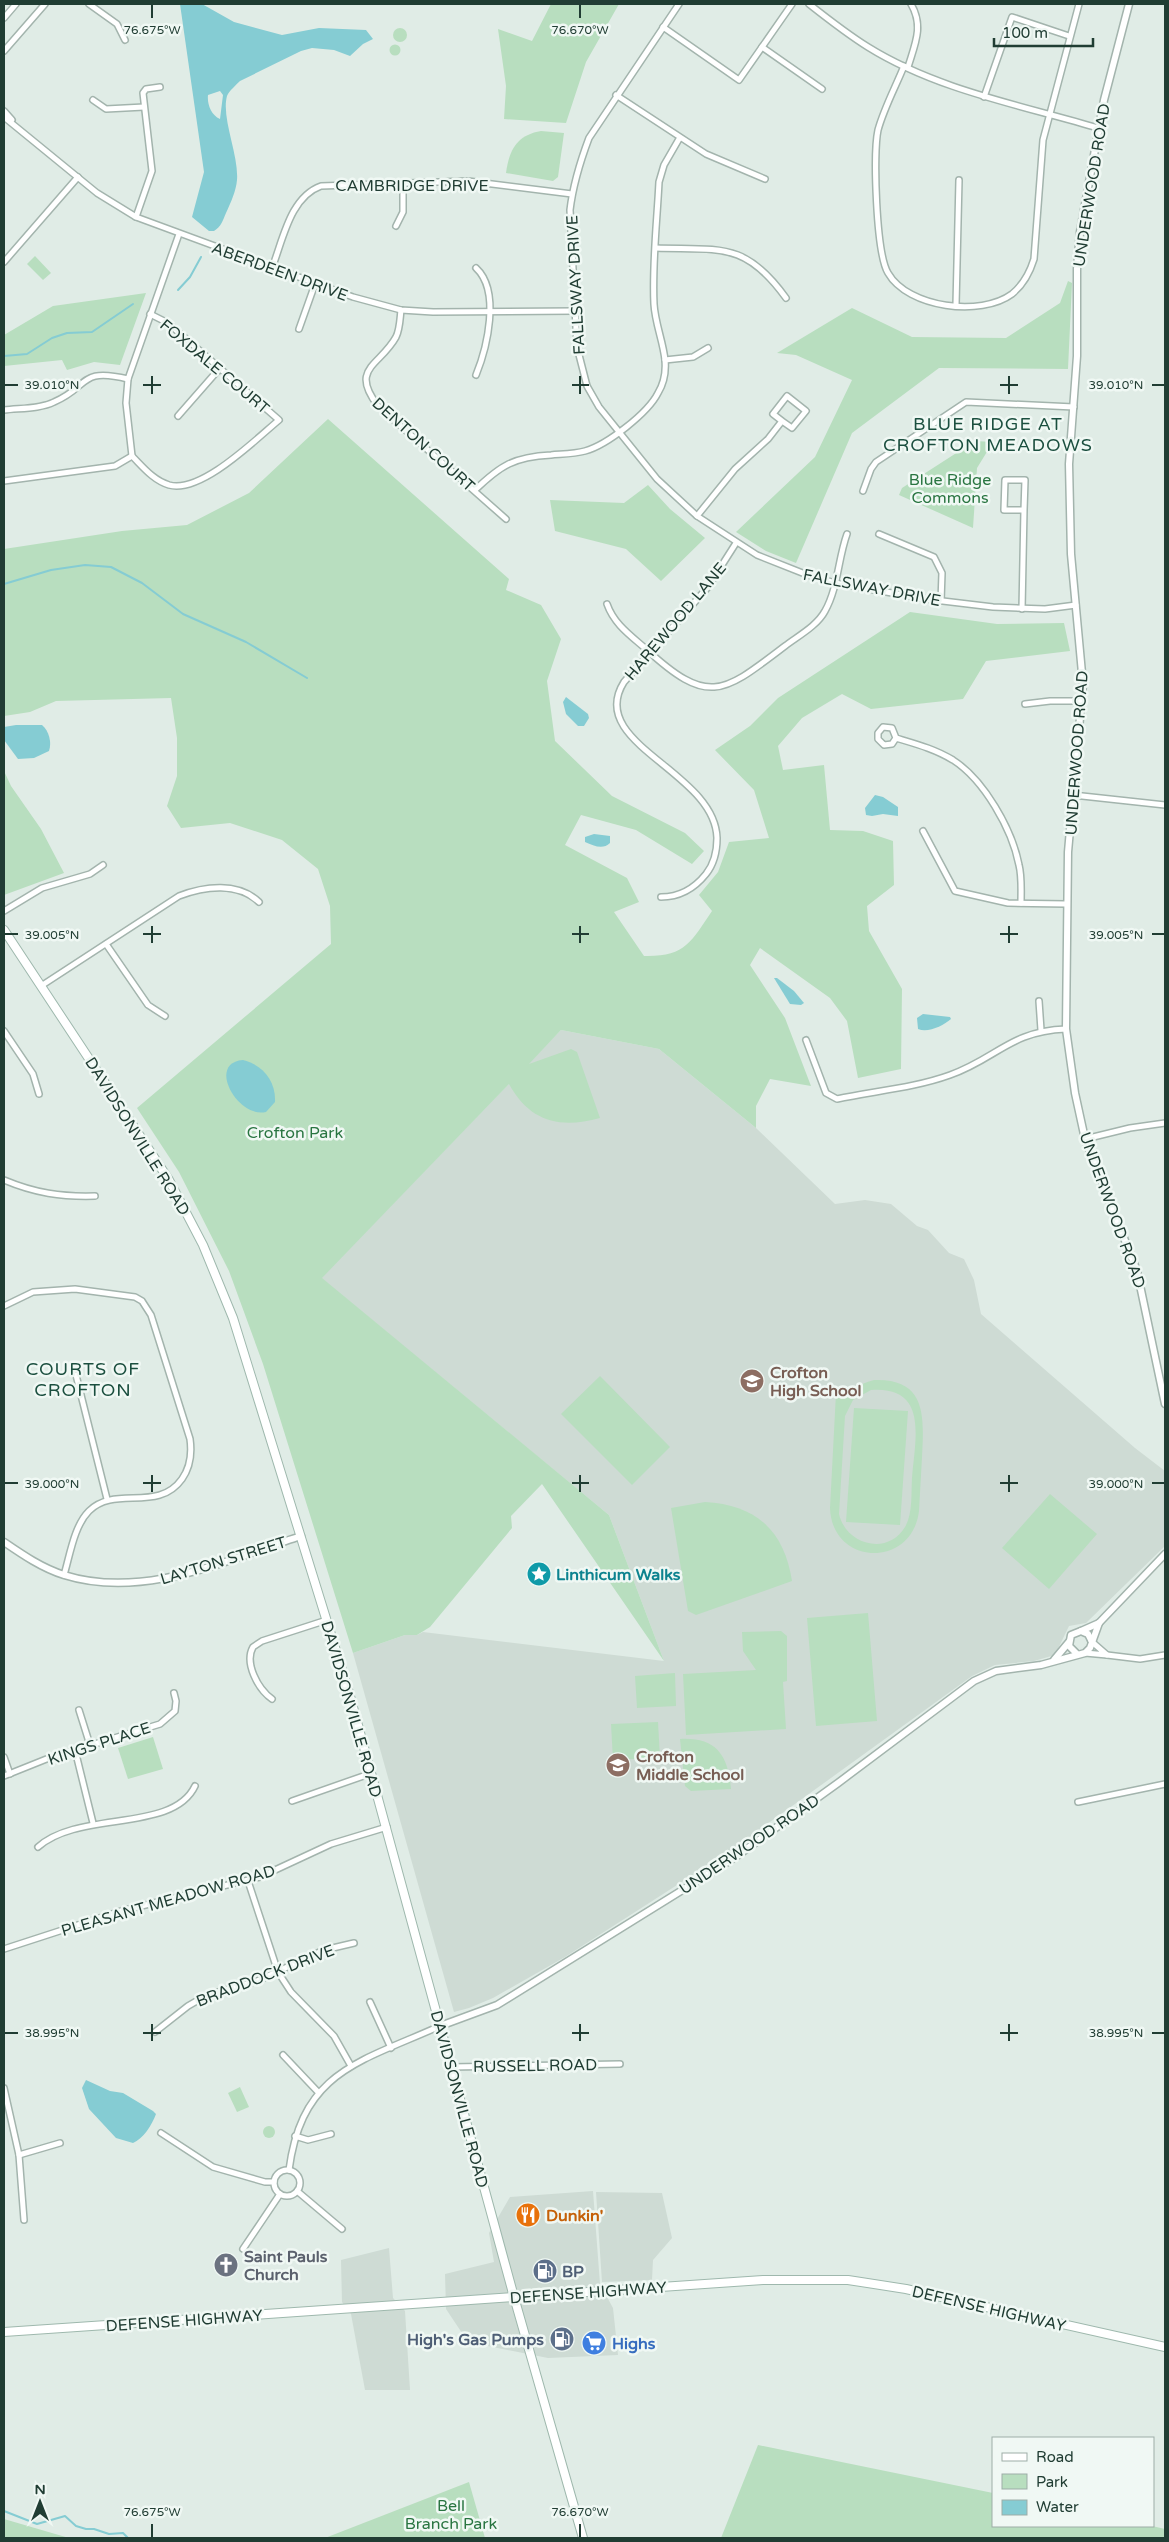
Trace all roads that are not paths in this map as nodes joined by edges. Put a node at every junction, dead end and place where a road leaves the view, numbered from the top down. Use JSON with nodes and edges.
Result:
{"nodes":[{"id":1,"x":16,"y":4,"type":"edge"},
{"id":2,"x":45,"y":4,"type":"edge"},
{"id":3,"x":89,"y":4,"type":"edge"},
{"id":4,"x":679,"y":4,"type":"edge"},
{"id":5,"x":792,"y":4,"type":"edge"},
{"id":6,"x":809,"y":4,"type":"edge"},
{"id":7,"x":911,"y":4,"type":"edge"},
{"id":8,"x":1079,"y":4,"type":"edge"},
{"id":9,"x":1130,"y":4,"type":"edge"},
{"id":10,"x":4,"y":18,"type":"edge"},
{"id":11,"x":663,"y":27,"type":"junction"},
{"id":12,"x":1069,"y":36,"type":"junction"},
{"id":13,"x":125,"y":40,"type":"dead end"},
{"id":14,"x":762,"y":48,"type":"junction"},
{"id":15,"x":4,"y":51,"type":"edge"},
{"id":16,"x":906,"y":67,"type":"junction"},
{"id":17,"x":160,"y":87,"type":"dead end"},
{"id":18,"x":822,"y":89,"type":"dead end"},
{"id":19,"x":616,"y":95,"type":"junction"},
{"id":20,"x":984,"y":97,"type":"junction"},
{"id":21,"x":93,"y":100,"type":"dead end"},
{"id":22,"x":144,"y":107,"type":"junction"},
{"id":23,"x":4,"y":111,"type":"edge"},
{"id":24,"x":1049,"y":113,"type":"junction"},
{"id":25,"x":4,"y":116,"type":"edge"},
{"id":26,"x":19,"y":127,"type":"junction"},
{"id":27,"x":1098,"y":128,"type":"junction"},
{"id":28,"x":679,"y":139,"type":"junction"},
{"id":29,"x":78,"y":177,"type":"junction"},
{"id":30,"x":765,"y":179,"type":"dead end"},
{"id":31,"x":959,"y":180,"type":"dead end"},
{"id":32,"x":403,"y":183,"type":"junction"},
{"id":33,"x":572,"y":194,"type":"junction"},
{"id":34,"x":136,"y":217,"type":"junction"},
{"id":35,"x":396,"y":226,"type":"dead end"},
{"id":36,"x":179,"y":234,"type":"junction"},
{"id":37,"x":656,"y":248,"type":"junction"},
{"id":38,"x":4,"y":262,"type":"edge"},
{"id":39,"x":272,"y":268,"type":"junction"},
{"id":40,"x":476,"y":268,"type":"dead end"},
{"id":41,"x":315,"y":284,"type":"junction"},
{"id":42,"x":786,"y":298,"type":"dead end"},
{"id":43,"x":956,"y":305,"type":"junction"},
{"id":44,"x":402,"y":310,"type":"junction"},
{"id":45,"x":575,"y":311,"type":"junction"},
{"id":46,"x":488,"y":312,"type":"junction"},
{"id":47,"x":150,"y":314,"type":"junction"},
{"id":48,"x":300,"y":329,"type":"dead end"},
{"id":49,"x":708,"y":348,"type":"dead end"},
{"id":50,"x":665,"y":360,"type":"junction"},
{"id":51,"x":220,"y":368,"type":"junction"},
{"id":52,"x":476,"y":375,"type":"dead end"},
{"id":53,"x":128,"y":379,"type":"junction"},
{"id":54,"x":1074,"y":407,"type":"junction"},
{"id":55,"x":4,"y":410,"type":"edge"},
{"id":56,"x":178,"y":416,"type":"dead end"},
{"id":57,"x":782,"y":421,"type":"junction"},
{"id":58,"x":618,"y":432,"type":"junction"},
{"id":59,"x":132,"y":456,"type":"junction"},
{"id":60,"x":4,"y":481,"type":"edge"},
{"id":61,"x":475,"y":490,"type":"junction"},
{"id":62,"x":862,"y":491,"type":"dead end"},
{"id":63,"x":1024,"y":510,"type":"junction"},
{"id":64,"x":697,"y":516,"type":"junction"},
{"id":65,"x":506,"y":518,"type":"dead end"},
{"id":66,"x":847,"y":534,"type":"dead end"},
{"id":67,"x":879,"y":534,"type":"dead end"},
{"id":68,"x":736,"y":543,"type":"junction"},
{"id":69,"x":835,"y":583,"type":"junction"},
{"id":70,"x":940,"y":601,"type":"junction"},
{"id":71,"x":607,"y":604,"type":"dead end"},
{"id":72,"x":1076,"y":605,"type":"junction"},
{"id":73,"x":1022,"y":609,"type":"junction"},
{"id":74,"x":650,"y":653,"type":"junction"},
{"id":75,"x":1082,"y":701,"type":"junction"},
{"id":76,"x":1025,"y":704,"type":"dead end"},
{"id":77,"x":896,"y":738,"type":"dead end"},
{"id":78,"x":1074,"y":795,"type":"junction"},
{"id":79,"x":1165,"y":805,"type":"edge"},
{"id":80,"x":923,"y":831,"type":"dead end"},
{"id":81,"x":104,"y":865,"type":"dead end"},
{"id":82,"x":661,"y":897,"type":"dead end"},
{"id":83,"x":259,"y":902,"type":"dead end"},
{"id":84,"x":1021,"y":903,"type":"junction"},
{"id":85,"x":1066,"y":904,"type":"junction"},
{"id":86,"x":4,"y":911,"type":"edge"},
{"id":87,"x":4,"y":930,"type":"edge"},
{"id":88,"x":106,"y":944,"type":"junction"},
{"id":89,"x":41,"y":986,"type":"junction"},
{"id":90,"x":1039,"y":1001,"type":"dead end"},
{"id":91,"x":165,"y":1016,"type":"dead end"},
{"id":92,"x":1066,"y":1029,"type":"junction"},
{"id":93,"x":1041,"y":1030,"type":"junction"},
{"id":94,"x":4,"y":1031,"type":"edge"},
{"id":95,"x":806,"y":1040,"type":"dead end"},
{"id":96,"x":39,"y":1094,"type":"dead end"},
{"id":97,"x":1165,"y":1123,"type":"edge"},
{"id":98,"x":1085,"y":1139,"type":"junction"},
{"id":99,"x":4,"y":1180,"type":"edge"},
{"id":100,"x":95,"y":1196,"type":"dead end"},
{"id":101,"x":4,"y":1305,"type":"edge"},
{"id":102,"x":76,"y":1376,"type":"dead end"},
{"id":103,"x":1165,"y":1404,"type":"edge"},
{"id":104,"x":108,"y":1499,"type":"junction"},
{"id":105,"x":301,"y":1536,"type":"junction"},
{"id":106,"x":4,"y":1542,"type":"edge"},
{"id":107,"x":1165,"y":1554,"type":"edge"},
{"id":108,"x":64,"y":1575,"type":"junction"},
{"id":109,"x":327,"y":1620,"type":"junction"},
{"id":110,"x":1099,"y":1623,"type":"junction"},
{"id":111,"x":1081,"y":1632,"type":"junction"},
{"id":112,"x":1091,"y":1641,"type":"junction"},
{"id":113,"x":1069,"y":1642,"type":"junction"},
{"id":114,"x":1085,"y":1653,"type":"junction"},
{"id":115,"x":1077,"y":1654,"type":"junction"},
{"id":116,"x":1106,"y":1655,"type":"junction"},
{"id":117,"x":1165,"y":1655,"type":"edge"},
{"id":118,"x":1053,"y":1661,"type":"junction"},
{"id":119,"x":174,"y":1693,"type":"dead end"},
{"id":120,"x":272,"y":1699,"type":"dead end"},
{"id":121,"x":79,"y":1710,"type":"dead end"},
{"id":122,"x":90,"y":1745,"type":"junction"},
{"id":123,"x":75,"y":1750,"type":"junction"},
{"id":124,"x":4,"y":1757,"type":"edge"},
{"id":125,"x":10,"y":1774,"type":"junction"},
{"id":126,"x":372,"y":1774,"type":"junction"},
{"id":127,"x":4,"y":1776,"type":"edge"},
{"id":128,"x":1165,"y":1784,"type":"edge"},
{"id":129,"x":195,"y":1786,"type":"dead end"},
{"id":130,"x":292,"y":1801,"type":"dead end"},
{"id":131,"x":1078,"y":1802,"type":"dead end"},
{"id":132,"x":93,"y":1823,"type":"junction"},
{"id":133,"x":387,"y":1827,"type":"junction"},
{"id":134,"x":38,"y":1847,"type":"dead end"},
{"id":135,"x":248,"y":1881,"type":"junction"},
{"id":136,"x":354,"y":1943,"type":"dead end"},
{"id":137,"x":4,"y":1950,"type":"edge"},
{"id":138,"x":278,"y":1972,"type":"junction"},
{"id":139,"x":370,"y":2002,"type":"dead end"},
{"id":140,"x":440,"y":2026,"type":"junction"},
{"id":141,"x":155,"y":2032,"type":"dead end"},
{"id":142,"x":391,"y":2048,"type":"junction"},
{"id":143,"x":283,"y":2055,"type":"dead end"},
{"id":144,"x":620,"y":2064,"type":"dead end"},
{"id":145,"x":351,"y":2066,"type":"junction"},
{"id":146,"x":451,"y":2066,"type":"junction"},
{"id":147,"x":4,"y":2088,"type":"edge"},
{"id":148,"x":318,"y":2092,"type":"junction"},
{"id":149,"x":6,"y":2105,"type":"edge"},
{"id":150,"x":161,"y":2133,"type":"dead end"},
{"id":151,"x":331,"y":2134,"type":"dead end"},
{"id":152,"x":295,"y":2136,"type":"junction"},
{"id":153,"x":60,"y":2143,"type":"dead end"},
{"id":154,"x":19,"y":2155,"type":"junction"},
{"id":155,"x":289,"y":2170,"type":"junction"},
{"id":156,"x":274,"y":2182,"type":"junction"},
{"id":157,"x":297,"y":2191,"type":"junction"},
{"id":158,"x":280,"y":2194,"type":"junction"},
{"id":159,"x":24,"y":2220,"type":"dead end"},
{"id":160,"x":342,"y":2230,"type":"dead end"},
{"id":161,"x":244,"y":2249,"type":"dead end"},
{"id":162,"x":514,"y":2298,"type":"junction"},
{"id":163,"x":4,"y":2332,"type":"edge"},
{"id":164,"x":1165,"y":2347,"type":"edge"},
{"id":165,"x":583,"y":2538,"type":"edge"}],
"edges":[{"from":1,"to":10,"type":"street"},
{"from":2,"to":15,"type":"street"},
{"from":3,"to":13,"type":"street"},
{"from":4,"to":11,"type":"street","name":"FALLSWAY DRIVE"},
{"from":5,"to":14,"type":"street"},
{"from":6,"to":16,"type":"street"},
{"from":7,"to":16,"type":"street"},
{"from":8,"to":12,"type":"street"},
{"from":9,"to":27,"type":"street","name":"UNDERWOOD ROAD"},
{"from":11,"to":14,"type":"street"},
{"from":11,"to":19,"type":"street","name":"FALLSWAY DRIVE"},
{"from":12,"to":20,"type":"street"},
{"from":12,"to":24,"type":"street"},
{"from":14,"to":18,"type":"street"},
{"from":16,"to":20,"type":"street"},
{"from":16,"to":43,"type":"street"},
{"from":17,"to":22,"type":"street"},
{"from":19,"to":28,"type":"street"},
{"from":19,"to":33,"type":"street","name":"FALLSWAY DRIVE"},
{"from":20,"to":24,"type":"street"},
{"from":21,"to":22,"type":"street"},
{"from":22,"to":34,"type":"street"},
{"from":23,"to":26,"type":"street","name":"ABERDEEN DRIVE"},
{"from":24,"to":27,"type":"street"},
{"from":24,"to":43,"type":"street"},
{"from":25,"to":26,"type":"street","name":"ABERDEEN DRIVE"},
{"from":26,"to":29,"type":"street","name":"ABERDEEN DRIVE"},
{"from":27,"to":54,"type":"street","name":"UNDERWOOD ROAD"},
{"from":28,"to":30,"type":"street"},
{"from":28,"to":37,"type":"street"},
{"from":29,"to":34,"type":"street","name":"ABERDEEN DRIVE"},
{"from":29,"to":38,"type":"street"},
{"from":31,"to":43,"type":"street"},
{"from":32,"to":33,"type":"street","name":"CAMBRIDGE DRIVE"},
{"from":32,"to":35,"type":"street"},
{"from":32,"to":39,"type":"street","name":"CAMBRIDGE DRIVE"},
{"from":33,"to":45,"type":"street","name":"FALLSWAY DRIVE"},
{"from":34,"to":36,"type":"street","name":"ABERDEEN DRIVE"},
{"from":36,"to":39,"type":"street","name":"ABERDEEN DRIVE"},
{"from":36,"to":47,"type":"street"},
{"from":37,"to":42,"type":"street"},
{"from":37,"to":50,"type":"street"},
{"from":39,"to":41,"type":"street","name":"ABERDEEN DRIVE"},
{"from":40,"to":46,"type":"street"},
{"from":41,"to":44,"type":"street","name":"ABERDEEN DRIVE"},
{"from":41,"to":48,"type":"street"},
{"from":44,"to":46,"type":"street","name":"ABERDEEN DRIVE"},
{"from":44,"to":61,"type":"street","name":"DENTON COURT"},
{"from":45,"to":46,"type":"street","name":"ABERDEEN DRIVE"},
{"from":45,"to":58,"type":"street","name":"FALLSWAY DRIVE"},
{"from":46,"to":52,"type":"street"},
{"from":47,"to":51,"type":"street","name":"FOXDALE COURT"},
{"from":47,"to":53,"type":"street"},
{"from":49,"to":50,"type":"street"},
{"from":50,"to":58,"type":"street"},
{"from":51,"to":56,"type":"street"},
{"from":51,"to":59,"type":"street","name":"FOXDALE COURT"},
{"from":53,"to":55,"type":"street"},
{"from":53,"to":59,"type":"street"},
{"from":54,"to":62,"type":"street"},
{"from":54,"to":72,"type":"street","name":"UNDERWOOD ROAD"},
{"from":57,"to":57,"type":"street"},
{"from":57,"to":64,"type":"street"},
{"from":58,"to":61,"type":"street"},
{"from":58,"to":64,"type":"street","name":"FALLSWAY DRIVE"},
{"from":59,"to":60,"type":"street"},
{"from":61,"to":65,"type":"street","name":"DENTON COURT"},
{"from":63,"to":63,"type":"street"},
{"from":63,"to":73,"type":"street"},
{"from":64,"to":68,"type":"street","name":"FALLSWAY DRIVE"},
{"from":66,"to":69,"type":"street"},
{"from":67,"to":70,"type":"street"},
{"from":68,"to":69,"type":"street","name":"FALLSWAY DRIVE"},
{"from":68,"to":74,"type":"street","name":"HAREWOOD LANE"},
{"from":69,"to":70,"type":"street","name":"FALLSWAY DRIVE"},
{"from":69,"to":74,"type":"street"},
{"from":70,"to":73,"type":"street","name":"FALLSWAY DRIVE"},
{"from":71,"to":74,"type":"street"},
{"from":72,"to":73,"type":"street","name":"FALLSWAY DRIVE"},
{"from":72,"to":75,"type":"street","name":"UNDERWOOD ROAD"},
{"from":74,"to":82,"type":"street","name":"HAREWOOD LANE"},
{"from":75,"to":76,"type":"street"},
{"from":75,"to":78,"type":"street","name":"UNDERWOOD ROAD"},
{"from":77,"to":84,"type":"street"},
{"from":78,"to":79,"type":"street"},
{"from":78,"to":85,"type":"street","name":"UNDERWOOD ROAD"},
{"from":80,"to":84,"type":"street"},
{"from":81,"to":86,"type":"street"},
{"from":83,"to":88,"type":"street"},
{"from":84,"to":85,"type":"street"},
{"from":85,"to":92,"type":"street","name":"UNDERWOOD ROAD"},
{"from":87,"to":89,"type":"main road","name":"DAVIDSONVILLE ROAD"},
{"from":88,"to":89,"type":"street"},
{"from":88,"to":91,"type":"street"},
{"from":89,"to":105,"type":"main road","name":"DAVIDSONVILLE ROAD"},
{"from":90,"to":93,"type":"street"},
{"from":92,"to":93,"type":"street"},
{"from":92,"to":98,"type":"street","name":"UNDERWOOD ROAD"},
{"from":93,"to":95,"type":"street"},
{"from":94,"to":96,"type":"street"},
{"from":97,"to":98,"type":"street"},
{"from":98,"to":103,"type":"street","name":"UNDERWOOD ROAD"},
{"from":99,"to":100,"type":"street"},
{"from":101,"to":104,"type":"street"},
{"from":102,"to":104,"type":"street"},
{"from":104,"to":108,"type":"street"},
{"from":105,"to":108,"type":"street","name":"LAYTON STREET"},
{"from":105,"to":109,"type":"main road","name":"DAVIDSONVILLE ROAD"},
{"from":106,"to":108,"type":"street","name":"LAYTON STREET"},
{"from":107,"to":110,"type":"street"},
{"from":109,"to":120,"type":"street"},
{"from":109,"to":126,"type":"main road","name":"DAVIDSONVILLE ROAD"},
{"from":110,"to":111,"type":"street"},
{"from":110,"to":112,"type":"street"},
{"from":111,"to":112,"type":"street"},
{"from":111,"to":113,"type":"street"},
{"from":112,"to":114,"type":"street"},
{"from":112,"to":116,"type":"street"},
{"from":113,"to":115,"type":"street"},
{"from":113,"to":118,"type":"street"},
{"from":114,"to":115,"type":"street"},
{"from":114,"to":116,"type":"street"},
{"from":115,"to":118,"type":"street","name":"UNDERWOOD ROAD"},
{"from":116,"to":117,"type":"street"},
{"from":118,"to":140,"type":"street","name":"UNDERWOOD ROAD"},
{"from":119,"to":122,"type":"street","name":"KINGS PLACE"},
{"from":121,"to":122,"type":"street"},
{"from":122,"to":123,"type":"street","name":"KINGS PLACE"},
{"from":123,"to":125,"type":"street","name":"KINGS PLACE"},
{"from":123,"to":132,"type":"street"},
{"from":124,"to":125,"type":"street"},
{"from":125,"to":127,"type":"street","name":"KINGS PLACE"},
{"from":126,"to":130,"type":"street"},
{"from":126,"to":133,"type":"main road","name":"DAVIDSONVILLE ROAD"},
{"from":128,"to":131,"type":"street"},
{"from":129,"to":132,"type":"street"},
{"from":132,"to":134,"type":"street"},
{"from":133,"to":135,"type":"street","name":"PLEASANT MEADOW ROAD"},
{"from":133,"to":140,"type":"main road","name":"DAVIDSONVILLE ROAD"},
{"from":135,"to":137,"type":"street","name":"PLEASANT MEADOW ROAD"},
{"from":135,"to":138,"type":"street"},
{"from":136,"to":138,"type":"street","name":"BRADDOCK DRIVE"},
{"from":138,"to":141,"type":"street","name":"BRADDOCK DRIVE"},
{"from":138,"to":145,"type":"street"},
{"from":139,"to":142,"type":"street"},
{"from":140,"to":142,"type":"street"},
{"from":140,"to":146,"type":"main road","name":"DAVIDSONVILLE ROAD"},
{"from":142,"to":145,"type":"street"},
{"from":143,"to":148,"type":"street"},
{"from":144,"to":146,"type":"street","name":"RUSSELL ROAD"},
{"from":145,"to":148,"type":"street"},
{"from":146,"to":162,"type":"main road","name":"DAVIDSONVILLE ROAD"},
{"from":147,"to":149,"type":"street"},
{"from":148,"to":152,"type":"street"},
{"from":149,"to":154,"type":"street"},
{"from":150,"to":156,"type":"street"},
{"from":151,"to":152,"type":"street"},
{"from":152,"to":155,"type":"street"},
{"from":153,"to":154,"type":"street"},
{"from":154,"to":159,"type":"street"},
{"from":155,"to":156,"type":"street"},
{"from":155,"to":157,"type":"street"},
{"from":156,"to":158,"type":"street"},
{"from":157,"to":158,"type":"street"},
{"from":157,"to":160,"type":"street"},
{"from":158,"to":161,"type":"street"},
{"from":162,"to":163,"type":"main road","name":"DEFENSE HIGHWAY"},
{"from":162,"to":164,"type":"main road","name":"DEFENSE HIGHWAY"},
{"from":162,"to":165,"type":"main road","name":"DAVIDSONVILLE ROAD"}]}
